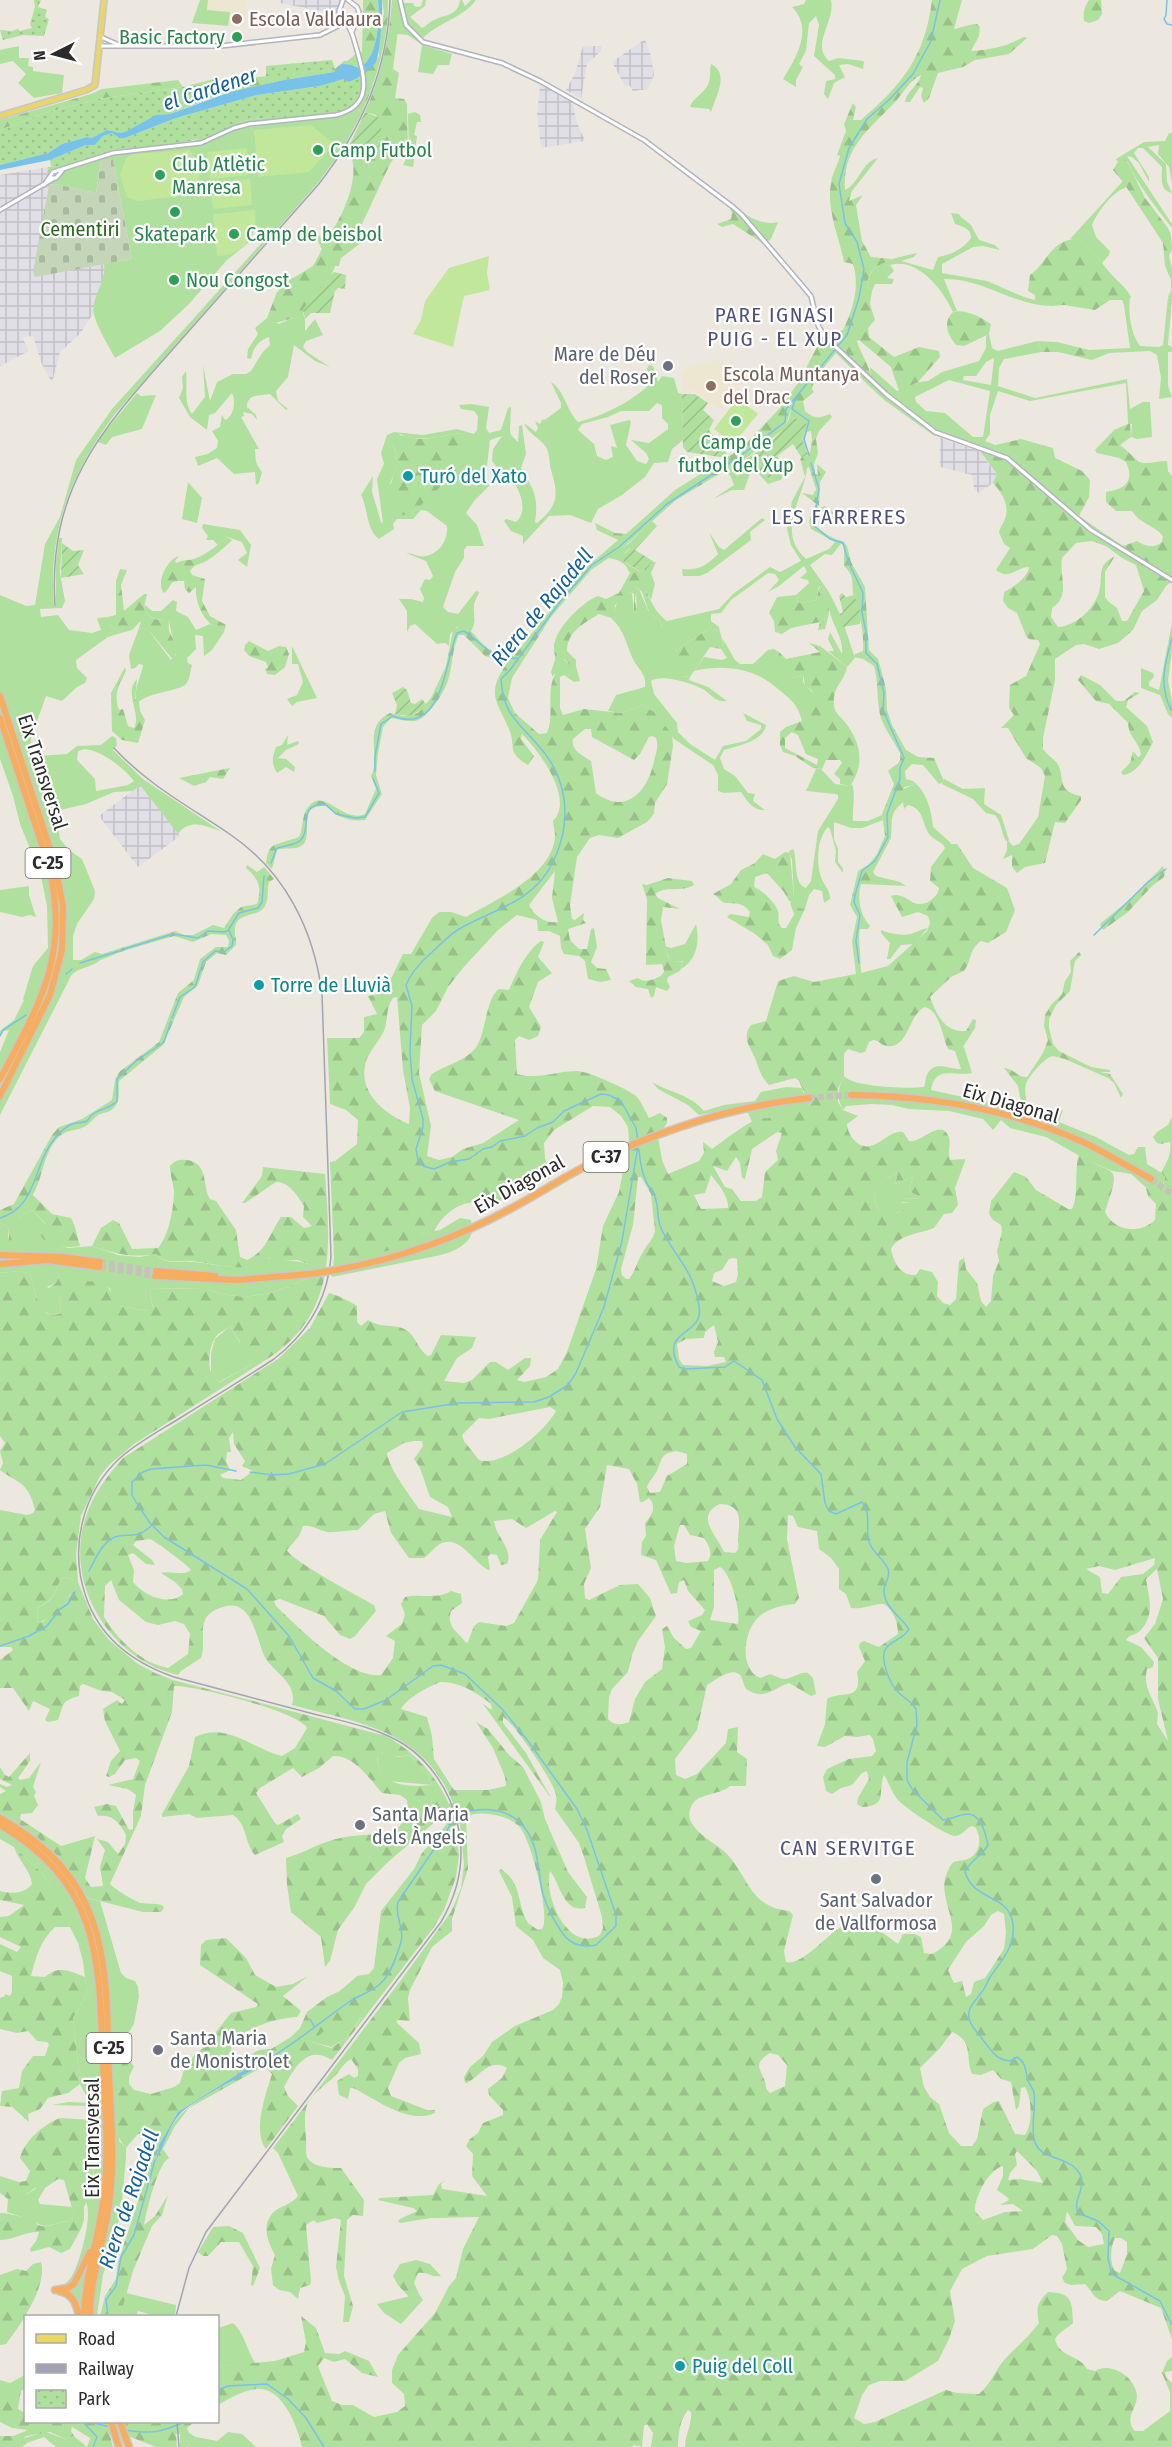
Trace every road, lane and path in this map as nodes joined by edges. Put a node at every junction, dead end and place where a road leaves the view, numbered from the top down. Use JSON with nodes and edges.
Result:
{"nodes":[{"id":1,"x":104,"y":0,"type":"edge"},
{"id":2,"x":346,"y":0,"type":"edge"},
{"id":3,"x":400,"y":0,"type":"edge"},
{"id":4,"x":351,"y":4,"type":"junction"},
{"id":5,"x":343,"y":6,"type":"junction"},
{"id":6,"x":340,"y":18,"type":"junction"},
{"id":7,"x":346,"y":23,"type":"junction"},
{"id":8,"x":354,"y":23,"type":"junction"},
{"id":9,"x":328,"y":32,"type":"junction"},
{"id":10,"x":352,"y":34,"type":"junction"},
{"id":11,"x":101,"y":35,"type":"junction"},
{"id":12,"x":120,"y":45,"type":"junction"},
{"id":13,"x":100,"y":46,"type":"junction"},
{"id":14,"x":0,"y":116,"type":"edge"},
{"id":15,"x":57,"y":174,"type":"junction"},
{"id":16,"x":52,"y":178,"type":"junction"},
{"id":17,"x":0,"y":210,"type":"edge"},
{"id":18,"x":1172,"y":580,"type":"edge"},
{"id":19,"x":0,"y":696,"type":"edge"},
{"id":20,"x":0,"y":718,"type":"edge"},
{"id":21,"x":0,"y":1079,"type":"edge"},
{"id":22,"x":851,"y":1095,"type":"tunnel mouth"},
{"id":23,"x":0,"y":1096,"type":"edge"},
{"id":24,"x":809,"y":1098,"type":"tunnel mouth"},
{"id":25,"x":1151,"y":1179,"type":"tunnel mouth"},
{"id":26,"x":0,"y":1255,"type":"edge"},
{"id":27,"x":29,"y":1257,"type":"junction"},
{"id":28,"x":0,"y":1264,"type":"edge"},
{"id":29,"x":156,"y":1274,"type":"tunnel mouth"},
{"id":30,"x":0,"y":1818,"type":"edge"},
{"id":31,"x":0,"y":1825,"type":"edge"},
{"id":32,"x":98,"y":2232,"type":"junction"},
{"id":33,"x":55,"y":2282,"type":"dead end"},
{"id":34,"x":62,"y":2290,"type":"junction"},
{"id":35,"x":56,"y":2297,"type":"dead end"},
{"id":36,"x":79,"y":2315,"type":"edge"},
{"id":37,"x":84,"y":2315,"type":"edge"},
{"id":38,"x":90,"y":2315,"type":"edge"},
{"id":39,"x":112,"y":2423,"type":"edge"},
{"id":40,"x":119,"y":2423,"type":"edge"},
{"id":41,"x":124,"y":2446,"type":"edge"}],
"edges":[{"from":1,"to":11,"type":"main road"},
{"from":2,"to":4,"type":"street"},
{"from":2,"to":5,"type":"street"},
{"from":3,"to":18,"type":"street"},
{"from":4,"to":5,"type":"street"},
{"from":4,"to":8,"type":"street"},
{"from":5,"to":6,"type":"street"},
{"from":6,"to":7,"type":"street"},
{"from":6,"to":9,"type":"street"},
{"from":7,"to":8,"type":"street"},
{"from":7,"to":9,"type":"street"},
{"from":7,"to":10,"type":"street"},
{"from":8,"to":10,"type":"street"},
{"from":9,"to":12,"type":"street"},
{"from":10,"to":15,"type":"street"},
{"from":11,"to":12,"type":"street"},
{"from":11,"to":13,"type":"main road"},
{"from":12,"to":13,"type":"street"},
{"from":13,"to":14,"type":"main road"},
{"from":15,"to":16,"type":"street"},
{"from":15,"to":16,"type":"street"},
{"from":16,"to":17,"type":"street"},
{"from":19,"to":23,"type":"highway","name":"Eix Transversal","number":"C-25"},
{"from":20,"to":21,"type":"highway","name":"Eix Transversal","number":"C-25"},
{"from":22,"to":25,"type":"highway","name":"Eix Diagonal"},
{"from":24,"to":29,"type":"highway","name":"Eix Diagonal","number":"C-37","bridge":true},
{"from":26,"to":27,"type":"highway"},
{"from":27,"to":28,"type":"highway"},
{"from":27,"to":28,"type":"highway"},
{"from":30,"to":38,"type":"highway","name":"Eix Transversal","number":"C-25"},
{"from":31,"to":32,"type":"highway","name":"Eix Transversal","number":"C-25"},
{"from":32,"to":34,"type":"highway"},
{"from":32,"to":37,"type":"highway","name":"Eix Transversal","number":"C-25"},
{"from":33,"to":34,"type":"highway"},
{"from":34,"to":35,"type":"highway"},
{"from":34,"to":36,"type":"highway"},
{"from":39,"to":41,"type":"highway"},
{"from":40,"to":41,"type":"highway"}]}
